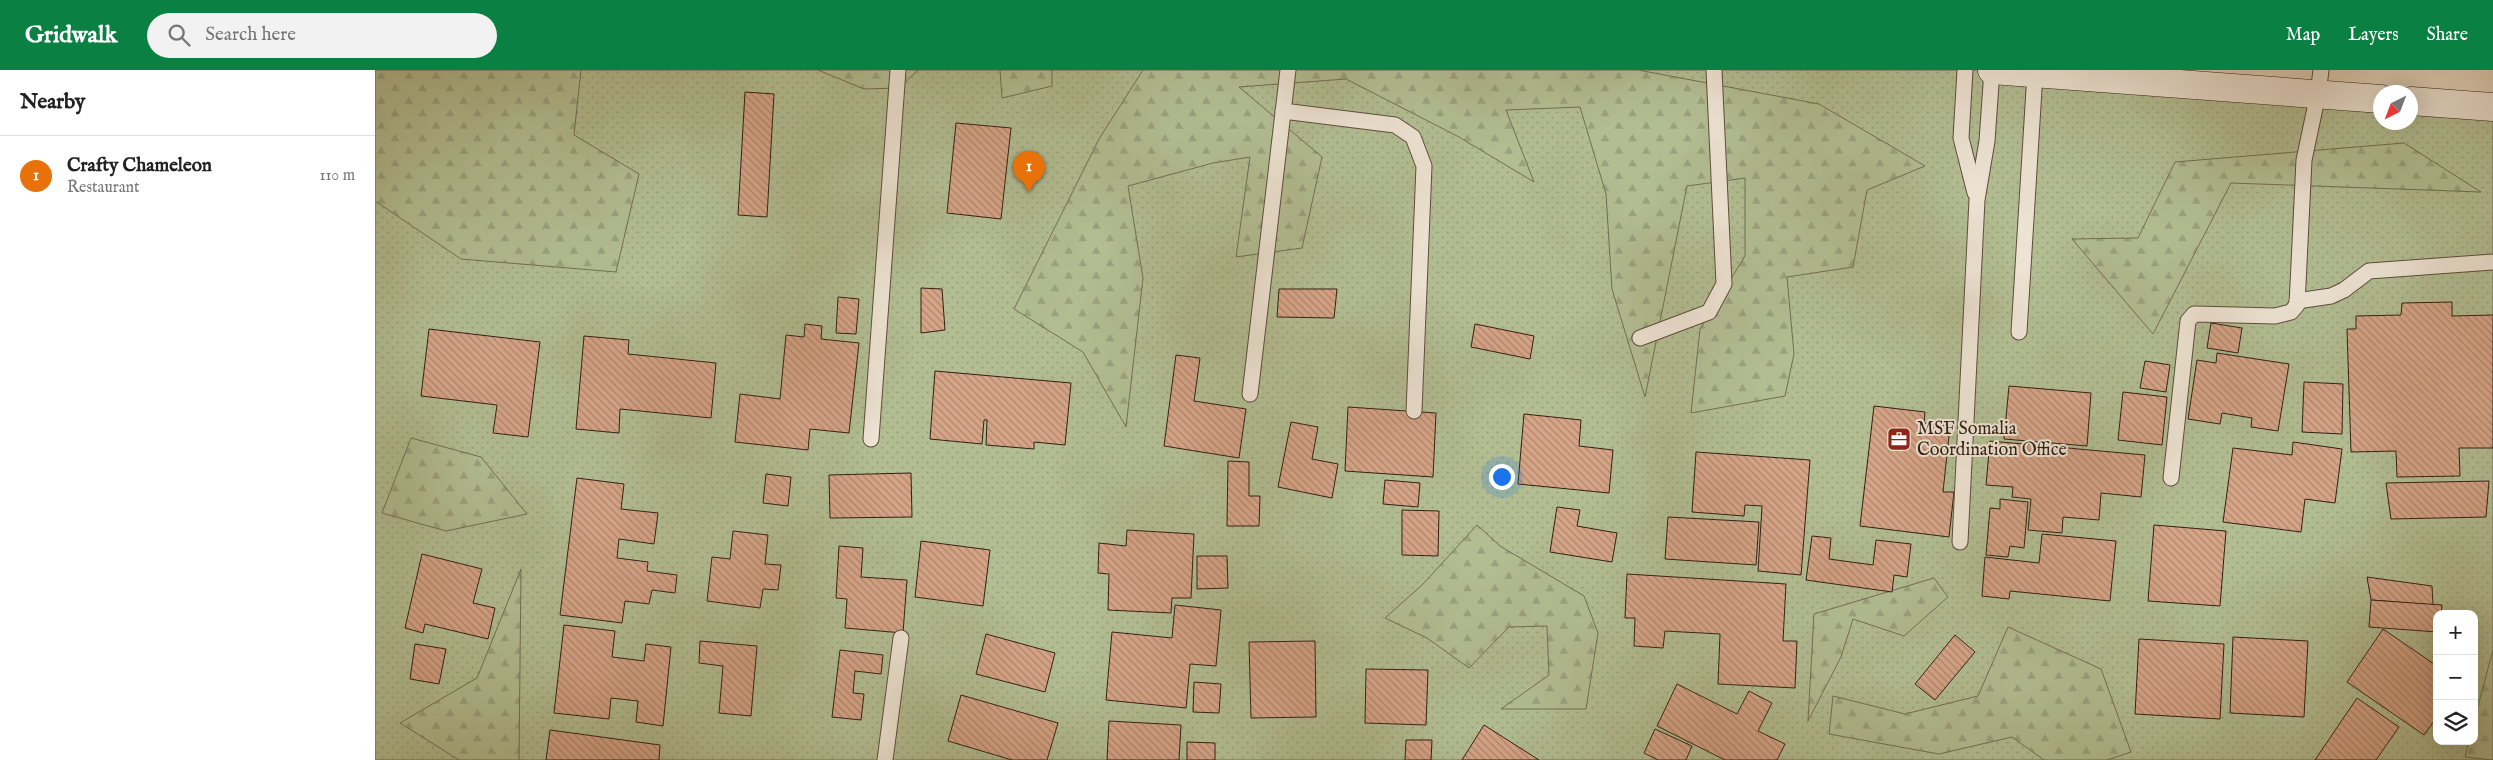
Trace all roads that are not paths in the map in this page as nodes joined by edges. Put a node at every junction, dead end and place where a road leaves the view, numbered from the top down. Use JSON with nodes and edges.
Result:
{"nodes":[{"id":1,"x":898,"y":70,"type":"edge"},
{"id":2,"x":1288,"y":70,"type":"edge"},
{"id":3,"x":1714,"y":70,"type":"edge"},
{"id":4,"x":1965,"y":70,"type":"edge"},
{"id":5,"x":1992,"y":70,"type":"edge"},
{"id":6,"x":2035,"y":73,"type":"junction"},
{"id":7,"x":2319,"y":82,"type":"edge"},
{"id":8,"x":2373,"y":97,"type":"edge"},
{"id":9,"x":2418,"y":101,"type":"edge"},
{"id":10,"x":2493,"y":106,"type":"edge"},
{"id":11,"x":1283,"y":110,"type":"junction"},
{"id":12,"x":1977,"y":200,"type":"junction"},
{"id":13,"x":2493,"y":262,"type":"edge"},
{"id":14,"x":2297,"y":301,"type":"junction"},
{"id":15,"x":2019,"y":332,"type":"dead end"},
{"id":16,"x":1640,"y":338,"type":"dead end"},
{"id":17,"x":1250,"y":394,"type":"dead end"},
{"id":18,"x":1414,"y":411,"type":"dead end"},
{"id":19,"x":871,"y":439,"type":"dead end"},
{"id":20,"x":2171,"y":478,"type":"dead end"},
{"id":21,"x":1960,"y":542,"type":"dead end"},
{"id":22,"x":901,"y":638,"type":"dead end"},
{"id":23,"x":885,"y":760,"type":"edge"}],
"edges":[{"from":1,"to":19,"type":"lane"},
{"from":2,"to":11,"type":"lane"},
{"from":3,"to":16,"type":"lane"},
{"from":4,"to":12,"type":"lane"},
{"from":5,"to":6,"type":"main road"},
{"from":5,"to":12,"type":"lane"},
{"from":6,"to":7,"type":"main road"},
{"from":6,"to":15,"type":"lane"},
{"from":7,"to":8,"type":"main road"},
{"from":7,"to":14,"type":"lane"},
{"from":9,"to":10,"type":"main road"},
{"from":11,"to":17,"type":"lane"},
{"from":11,"to":18,"type":"lane"},
{"from":12,"to":21,"type":"lane"},
{"from":13,"to":14,"type":"lane"},
{"from":14,"to":20,"type":"lane"},
{"from":22,"to":23,"type":"lane"}]}
